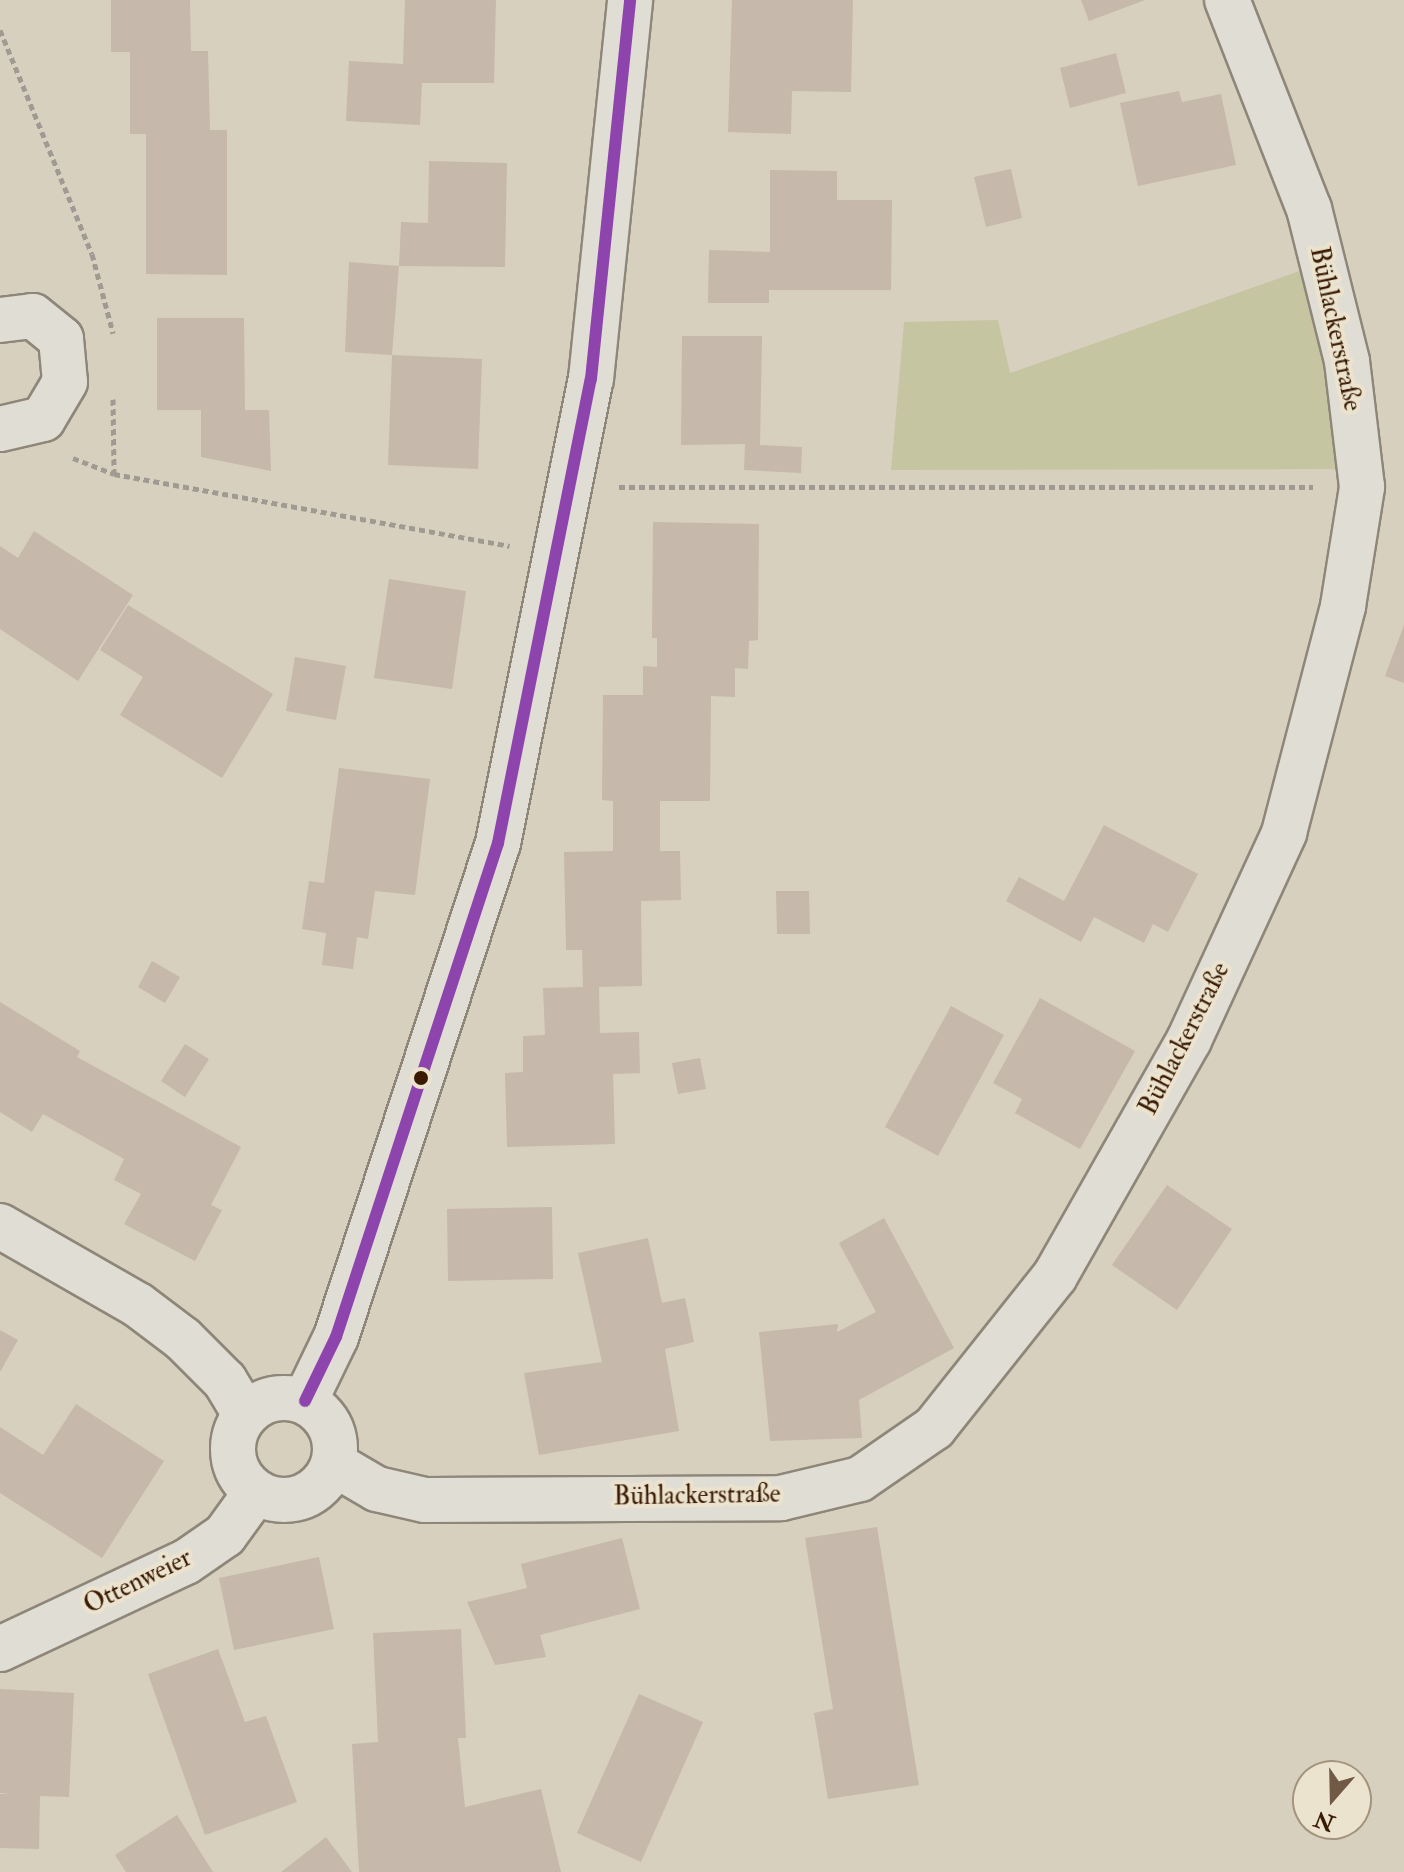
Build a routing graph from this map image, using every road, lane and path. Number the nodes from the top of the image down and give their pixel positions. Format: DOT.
graph roads {
  1 [pos="630,0"];
  2 [pos="1227,0"];
  3 [pos="0,30"];
  4 [pos="0,320"];
  5 [pos="113,348"];
  6 [pos="113,395"];
  7 [pos="3,430"];
  8 [pos="114,474"];
  9 [pos="570,487"];
  10 [pos="1362,487"];
  11 [pos="556,555"];
  12 [pos="0,1226"];
  13 [pos="305,1401"];
  14 [pos="245,1414"];
  15 [pos="334,1464"];
  16 [pos="256,1492"];
  17 [pos="0,1649"];
  1 -- 9 [label="street"];
  2 -- 10 [label="street, Bühlackerstraße"];
  3 -- 5 [label="path"];
  4 -- 7 [label="street"];
  6 -- 8 [label="path"];
  7 -- 8 [label="path"];
  8 -- 11 [label="path"];
  9 -- 10 [label="path"];
  9 -- 11 [label="street"];
  10 -- 15 [label="street, Bühlackerstraße"];
  11 -- 13 [label="street"];
  12 -- 14 [label="street"];
  13 -- 14 [label="street"];
  13 -- 15 [label="street"];
  14 -- 16 [label="street"];
  15 -- 16 [label="street"];
  16 -- 17 [label="street, Ottenweier"];
}
